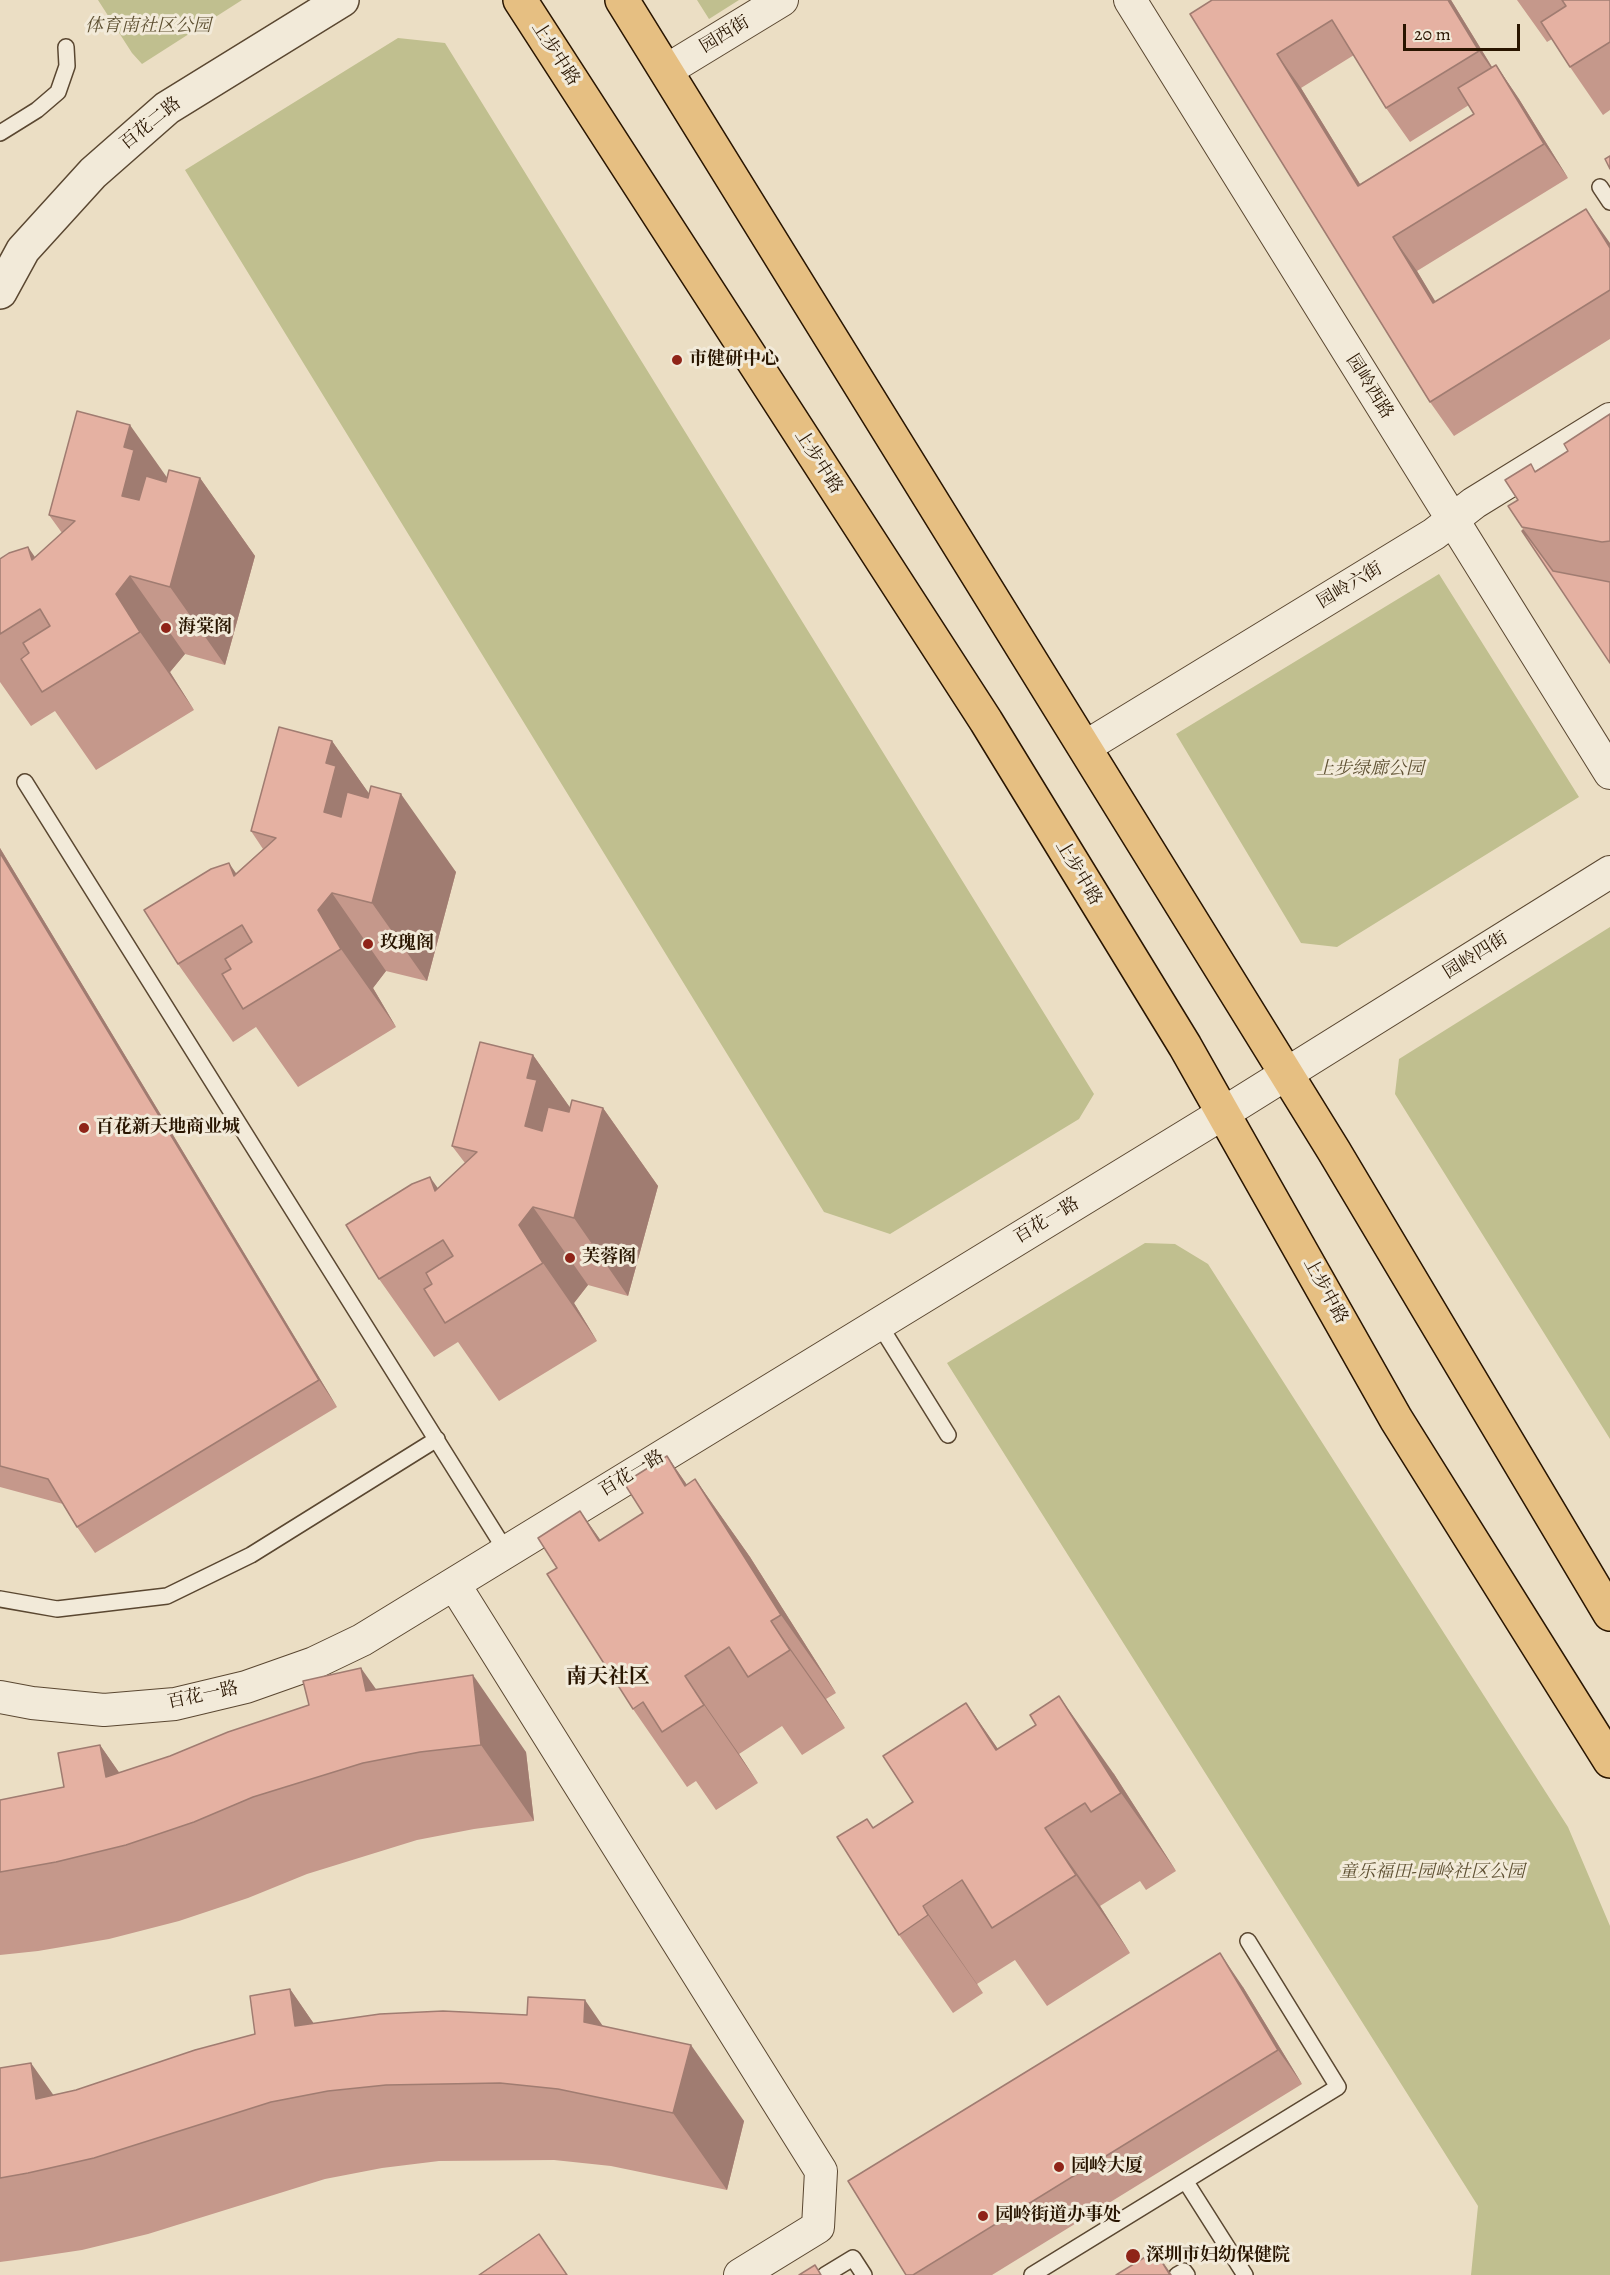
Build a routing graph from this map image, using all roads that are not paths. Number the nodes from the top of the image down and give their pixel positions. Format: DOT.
graph roads {
  1 [pos="342,0"];
  2 [pos="520,0"];
  3 [pos="622,0"];
  4 [pos="782,0"];
  5 [pos="1130,0"];
  6 [pos="66,47"];
  7 [pos="667,70"];
  8 [pos="0,133"];
  9 [pos="1600,187"];
  10 [pos="1610,202"];
  11 [pos="4,277"];
  12 [pos="1610,419"];
  13 [pos="1451,521"];
  14 [pos="1085,747"];
  15 [pos="1610,773"];
  16 [pos="25,782"];
  17 [pos="1610,872"];
  18 [pos="1286,1074"];
  19 [pos="1222,1114"];
  20 [pos="879,1324"];
  21 [pos="948,1435"];
  22 [pos="437,1439"];
  23 [pos="506,1551"];
  24 [pos="454,1584"];
  25 [pos="0,1599"];
  26 [pos="1610,1614"];
  27 [pos="0,1696"];
  28 [pos="1610,1761"];
  29 [pos="1248,1941"];
  30 [pos="1186,2182"];
  31 [pos="740,2275"];
  32 [pos="825,2275"];
  33 [pos="864,2275"];
  34 [pos="1032,2275"];
  35 [pos="1177,2275"];
  36 [pos="1187,2275"];
  37 [pos="1245,2275"];
  1 -- 11 [label="street, 百花二路"];
  2 -- 19 [label="main road, 上步中路"];
  3 -- 7 [label="main road"];
  4 -- 7 [label="street, 园西街"];
  5 -- 13 [label="street, 园岭西路"];
  6 -- 8 [label="lane"];
  7 -- 14 [label="main road"];
  9 -- 10 [label="lane"];
  12 -- 13 [label="street, 园岭六街"];
  13 -- 14 [label="street, 园岭六街"];
  13 -- 15 [label="street, 园岭西路"];
  14 -- 18 [label="main road"];
  16 -- 22 [label="lane"];
  17 -- 18 [label="street, 园岭四街"];
  18 -- 19 [label="street, 百花一路"];
  18 -- 26 [label="main road"];
  19 -- 20 [label="street, 百花一路"];
  19 -- 28 [label="main road, 上步中路"];
  20 -- 21 [label="lane"];
  20 -- 23 [label="street, 百花一路"];
  22 -- 23 [label="lane"];
  22 -- 25 [label="lane"];
  23 -- 24 [label="street, 百花一路"];
  24 -- 27 [label="street, 百花一路"];
  24 -- 31 [label="street"];
  29 -- 30 [label="lane"];
  30 -- 34 [label="lane"];
  30 -- 37 [label="lane"];
  32 -- 33 [label="lane"];
  35 -- 36 [label="lane"];
}
